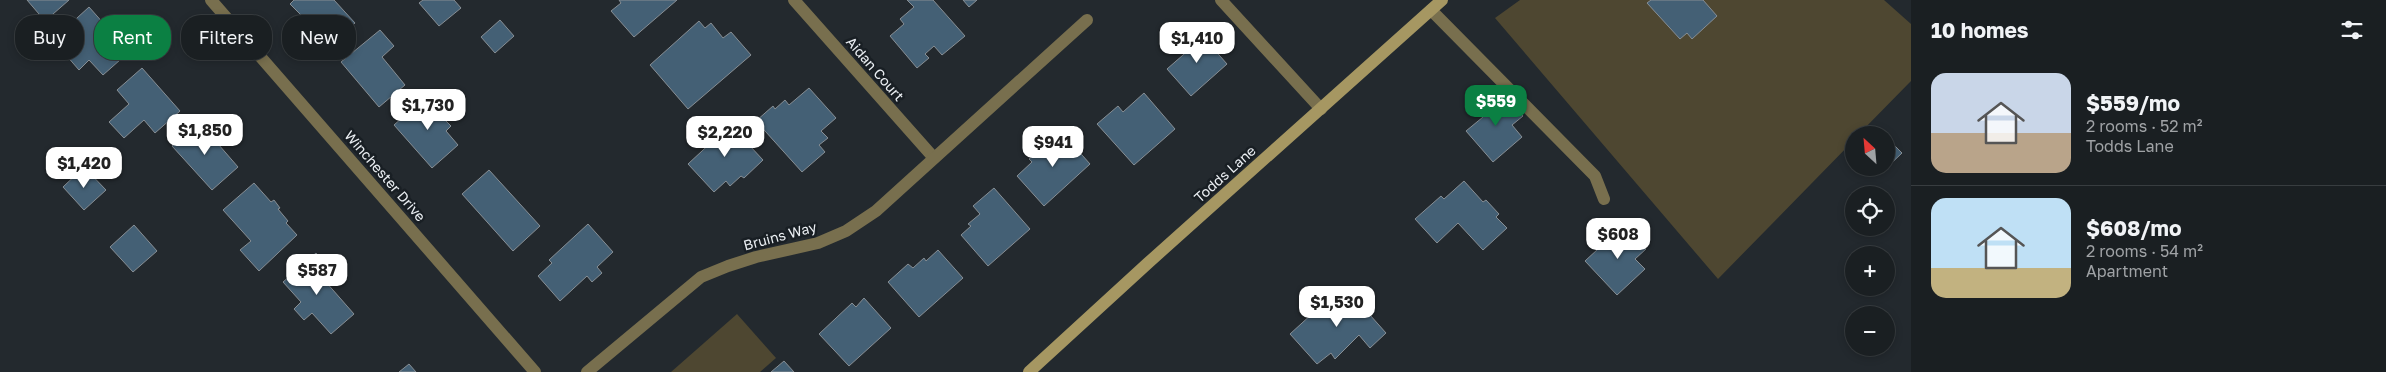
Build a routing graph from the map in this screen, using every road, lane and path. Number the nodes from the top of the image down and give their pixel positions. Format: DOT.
graph roads {
  1 [pos="211,0"];
  2 [pos="794,0"];
  3 [pos="1221,0"];
  4 [pos="1442,0"];
  5 [pos="1431,10"];
  6 [pos="1087,20"];
  7 [pos="1321,109"];
  8 [pos="934,158"];
  9 [pos="1604,199"];
  10 [pos="535,372"];
  11 [pos="587,372"];
  12 [pos="1030,372"];
  1 -- 10 [label="street, Winchester Drive"];
  2 -- 8 [label="street, Aidan Court"];
  3 -- 7 [label="street"];
  4 -- 5 [label="main road, Todds Lane"];
  5 -- 7 [label="main road, Todds Lane"];
  5 -- 9 [label="street"];
  6 -- 8 [label="street, Bruins Way"];
  7 -- 12 [label="main road, Todds Lane"];
  8 -- 11 [label="street, Bruins Way"];
}
